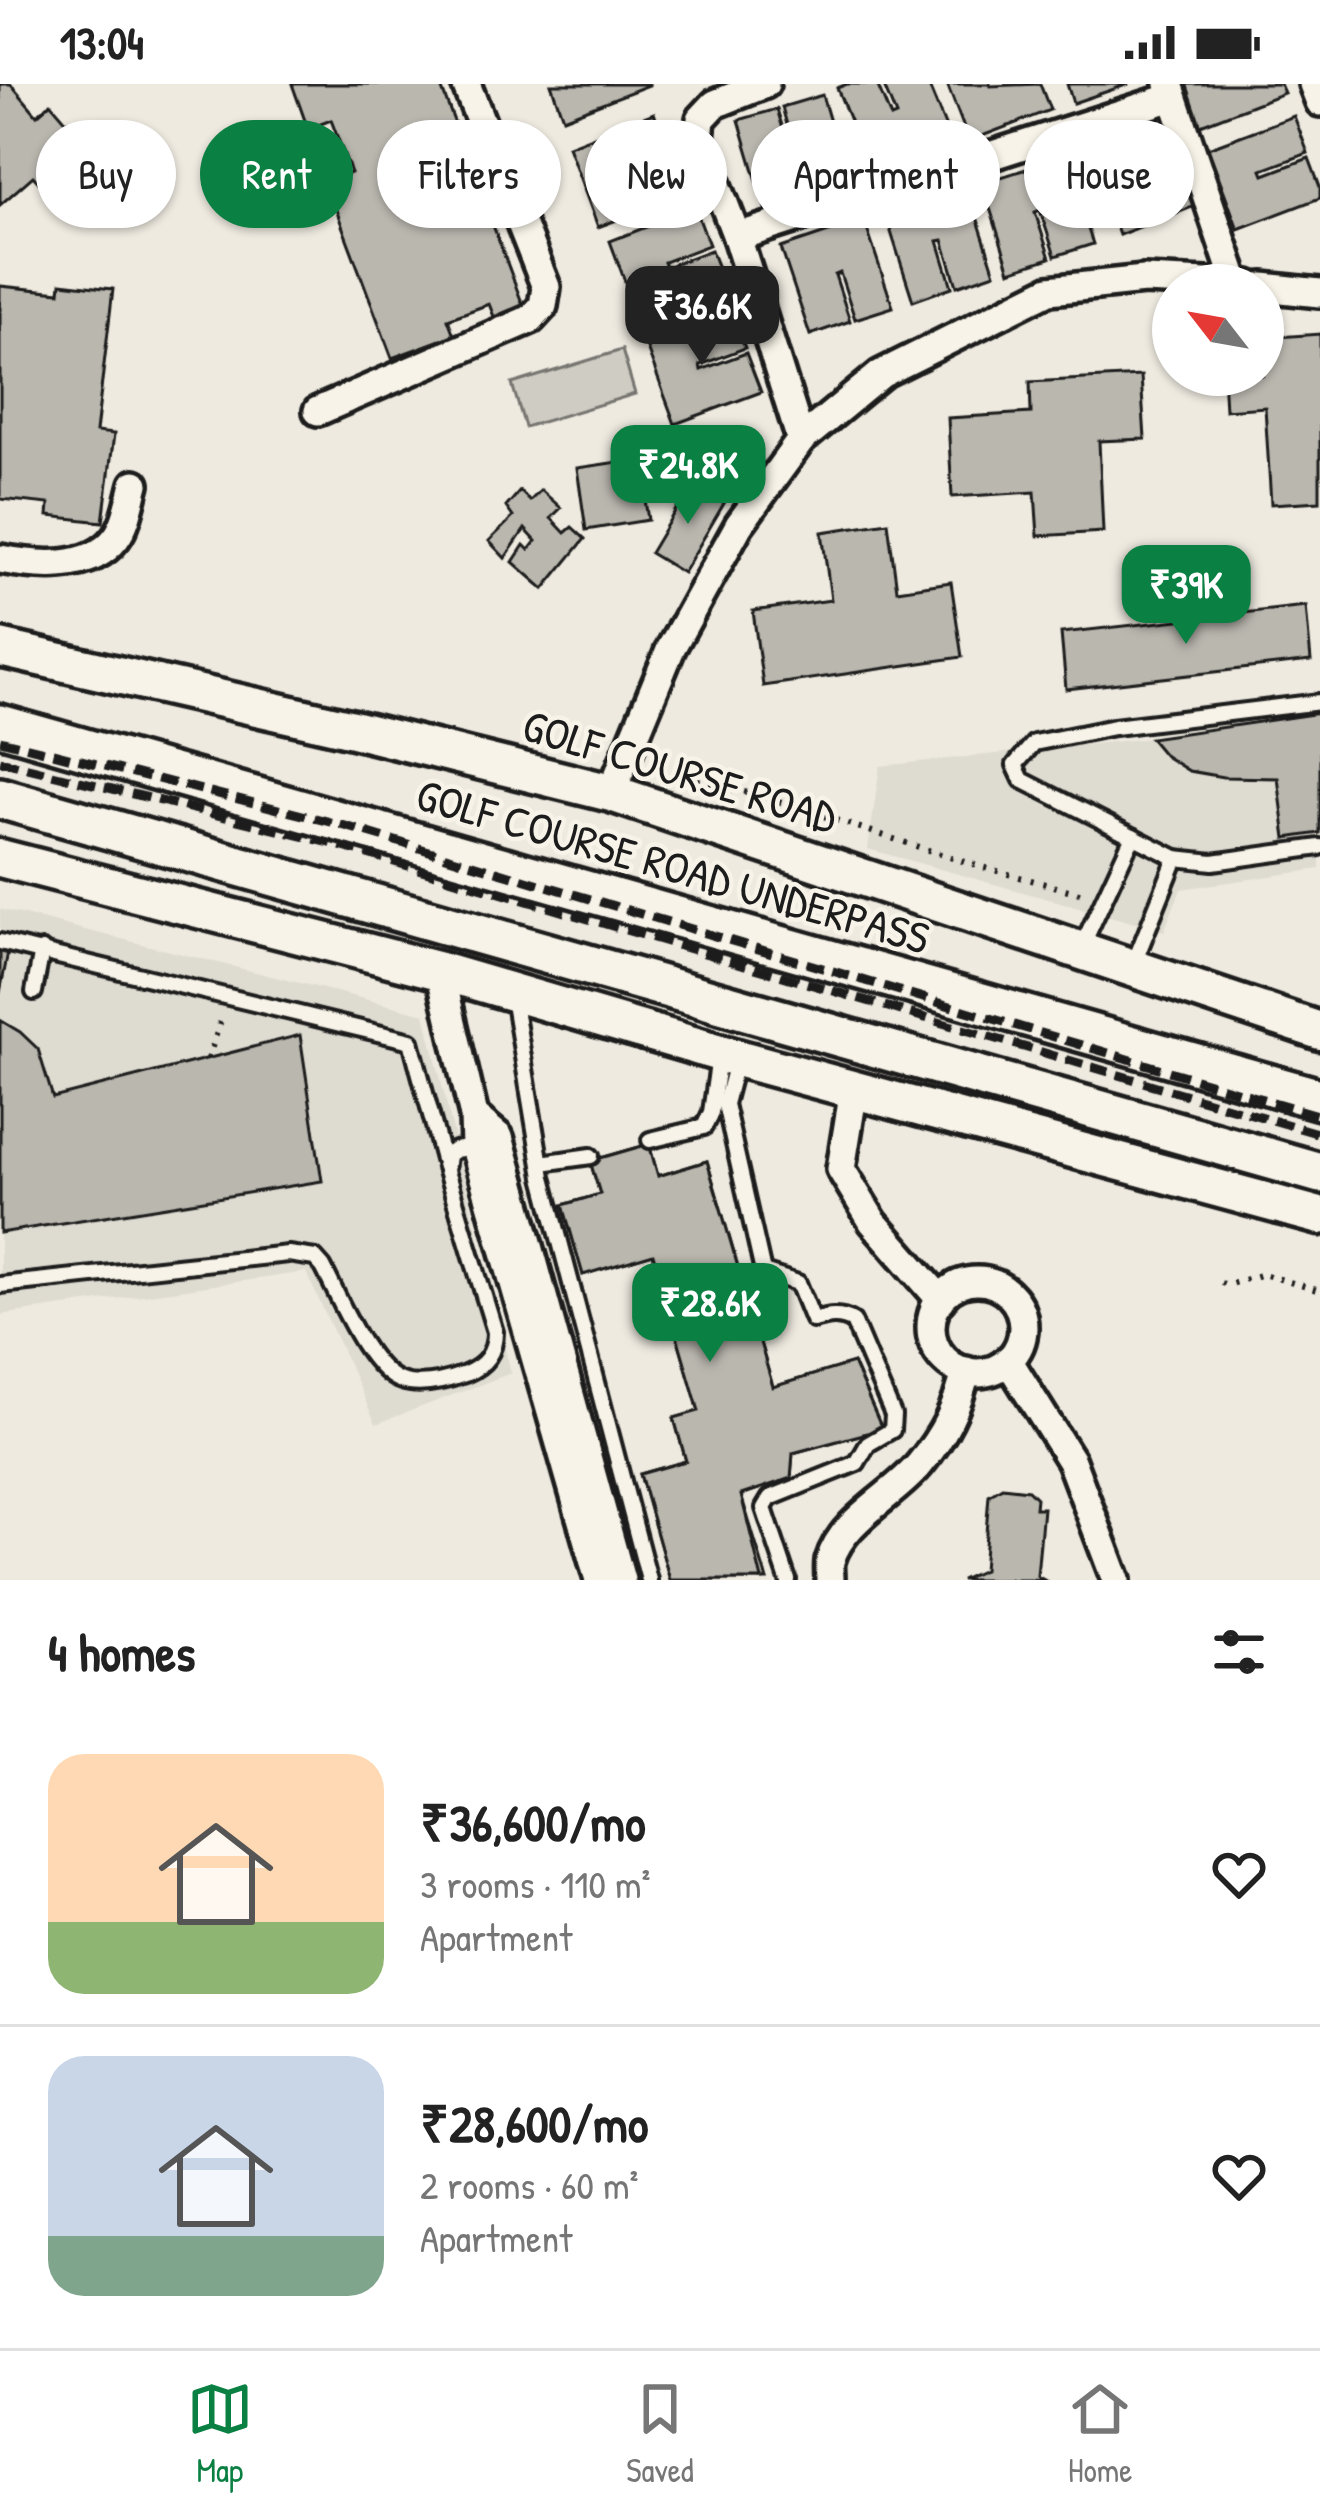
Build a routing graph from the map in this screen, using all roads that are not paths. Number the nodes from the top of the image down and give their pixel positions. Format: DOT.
graph roads {
  1 [pos="466,84"];
  2 [pos="765,84"];
  3 [pos="1313,84"];
  4 [pos="1171,91"];
  5 [pos="1320,102"];
  6 [pos="736,237"];
  7 [pos="1229,264"];
  8 [pos="1152,280"];
  9 [pos="1284,289"];
  10 [pos="1320,293"];
  11 [pos="318,411"];
  12 [pos="801,440"];
  13 [pos="135,484"];
  14 [pos="0,559"];
  15 [pos="0,648"];
  16 [pos="1320,702"];
  17 [pos="0,724"];
  18 [pos="617,777"];
  19 [pos="0,798"];
  20 [pos="1132,836"];
  21 [pos="1320,847"];
  22 [pos="0,858"];
  23 [pos="1176,858"];
  24 [pos="0,941"];
  25 [pos="42,950"];
  26 [pos="1079,950"];
  27 [pos="1132,968"];
  28 [pos="440,971"];
  29 [pos="34,992"];
  30 [pos="513,992"];
  31 [pos="1320,1031"];
  32 [pos="728,1055"];
  33 [pos="854,1089"];
  34 [pos="1320,1100"];
  35 [pos="475,1116"];
  36 [pos="650,1140"];
  37 [pos="475,1147"];
  38 [pos="591,1156"];
  39 [pos="541,1163"];
  40 [pos="446,1171"];
  41 [pos="1320,1173"];
  42 [pos="1320,1216"];
  43 [pos="0,1285"];
  44 [pos="941,1300"];
  45 [pos="1008,1360"];
  46 [pos="966,1372"];
  47 [pos="599,1580"];
  48 [pos="621,1580"];
  49 [pos="650,1580"];
  50 [pos="788,1580"];
  51 [pos="830,1580"];
  52 [pos="1116,1580"];
  1 -- 11 [label="street"];
  2 -- 6 [label="street"];
  3 -- 5 [label="street"];
  4 -- 6 [label="street"];
  4 -- 7 [label="street"];
  6 -- 12 [label="street"];
  8 -- 12 [label="street"];
  9 -- 10 [label="street"];
  12 -- 18 [label="street"];
  13 -- 14 [label="street"];
  15 -- 18 [label="street, GOLF COURSE ROAD"];
  16 -- 20 [label="lane"];
  17 -- 34 [label="main road, GOLF COURSE ROAD UNDERPASS"];
  18 -- 26 [label="street, GOLF COURSE ROAD"];
  19 -- 41 [label="main road"];
  20 -- 23 [label="lane"];
  20 -- 26 [label="lane"];
  21 -- 23 [label="lane"];
  22 -- 28 [label="street"];
  23 -- 27 [label="lane"];
  24 -- 25 [label="lane"];
  25 -- 29 [label="lane"];
  25 -- 40 [label="lane"];
  26 -- 27 [label="street, GOLF COURSE ROAD"];
  27 -- 31 [label="street, GOLF COURSE ROAD"];
  28 -- 30 [label="street"];
  28 -- 35 [label="street"];
  30 -- 32 [label="street"];
  30 -- 39 [label="lane"];
  32 -- 33 [label="street"];
  32 -- 36 [label="lane"];
  32 -- 50 [label="lane"];
  33 -- 42 [label="street"];
  33 -- 44 [label="street"];
  35 -- 37 [label="street"];
  35 -- 48 [label="street"];
  37 -- 40 [label="lane"];
  37 -- 47 [label="street"];
  38 -- 39 [label="lane"];
  39 -- 49 [label="lane"];
  40 -- 43 [label="lane"];
  44 -- 45 [label="street"];
  44 -- 46 [label="street"];
  45 -- 46 [label="street"];
  45 -- 52 [label="street"];
  46 -- 51 [label="street"];
}
